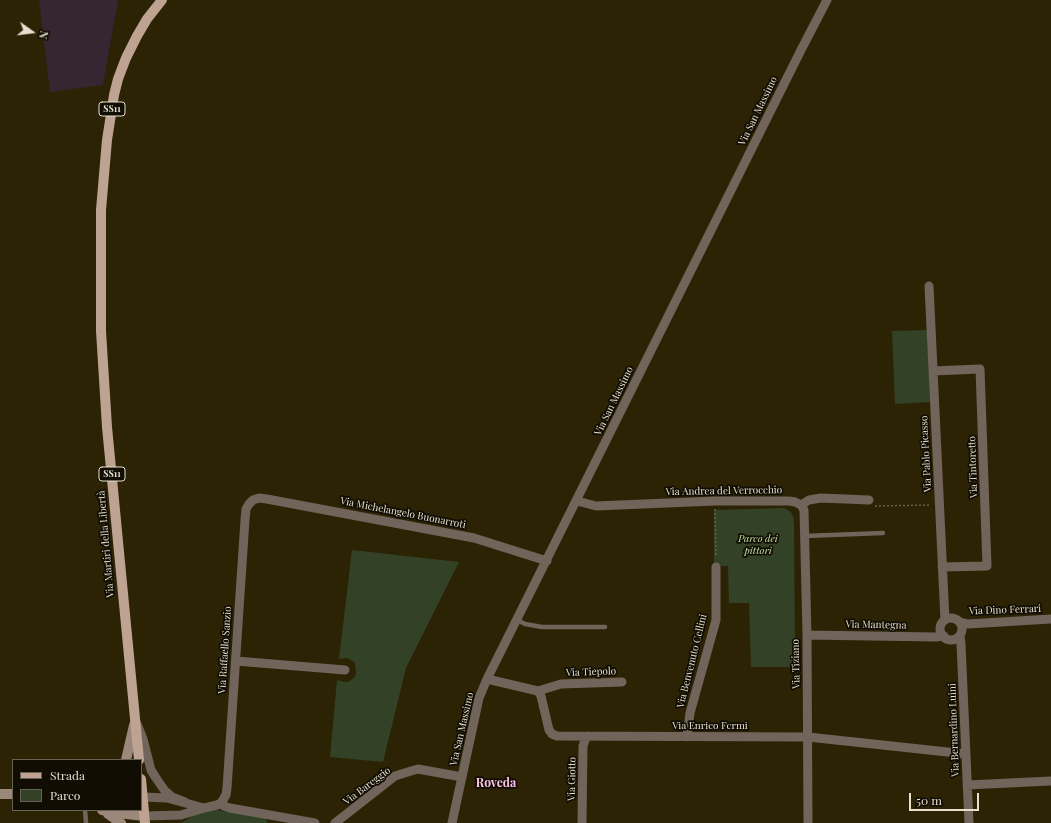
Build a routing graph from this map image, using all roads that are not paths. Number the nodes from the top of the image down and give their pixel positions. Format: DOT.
graph roads {
  1 [pos="162,0"];
  2 [pos="827,0"];
  3 [pos="929,286"];
  4 [pos="933,371"];
  5 [pos="253,500"];
  6 [pos="869,500"];
  7 [pos="577,501"];
  8 [pos="800,505"];
  9 [pos="882,534"];
  10 [pos="805,536"];
  11 [pos="547,561"];
  12 [pos="716,567"];
  13 [pos="942,567"];
  14 [pos="1051,619"];
  15 [pos="517,620"];
  16 [pos="945,620"];
  17 [pos="960,622"];
  18 [pos="605,627"];
  19 [pos="807,634"];
  20 [pos="944,636"];
  21 [pos="960,636"];
  22 [pos="236,661"];
  23 [pos="345,670"];
  24 [pos="487,679"];
  25 [pos="622,682"];
  26 [pos="538,691"];
  27 [pos="135,719"];
  28 [pos="588,736"];
  29 [pos="687,737"];
  30 [pos="808,737"];
  31 [pos="966,754"];
  32 [pos="466,758"];
  33 [pos="126,759"];
  34 [pos="139,759"];
  35 [pos="442,773"];
  36 [pos="462,777"];
  37 [pos="1051,780"];
  38 [pos="967,785"];
  39 [pos="0,794"];
  40 [pos="12,794"];
  41 [pos="142,797"];
  42 [pos="185,802"];
  43 [pos="221,803"];
  44 [pos="204,808"];
  45 [pos="84,811"];
  46 [pos="104,811"];
  47 [pos="106,811"];
  48 [pos="193,812"];
  49 [pos="145,819"];
  50 [pos="86,823"];
  51 [pos="122,823"];
  52 [pos="176,823"];
  53 [pos="315,823"];
  54 [pos="335,823"];
  55 [pos="452,823"];
  56 [pos="582,823"];
  57 [pos="808,823"];
  58 [pos="969,823"];
  1 -- 27 [label="main road, Via Martiri della Libertà / SS11"];
  2 -- 7 [label="street, Via San Massimo"];
  3 -- 4 [label="street, Via Pablo Picasso"];
  4 -- 13 [label="street, Via Pablo Picasso"];
  4 -- 13 [label="street, Via Tintoretto"];
  5 -- 11 [label="street, Via Michelangelo Buonarroti"];
  5 -- 22 [label="street, Via Raffaello Sanzio"];
  6 -- 8 [label="street"];
  7 -- 8 [label="street, Via Andrea del Verrocchio"];
  7 -- 11 [label="street, Via San Massimo"];
  8 -- 10 [label="street, Via Tiziano"];
  9 -- 10 [label="lane"];
  10 -- 19 [label="street, Via Tiziano"];
  11 -- 15 [label="street, Via San Massimo"];
  12 -- 29 [label="street, Via Benvenuto Cellini"];
  13 -- 16 [label="street, Via Pablo Picasso"];
  14 -- 17 [label="street, Via Dino Ferrari"];
  15 -- 18 [label="lane"];
  15 -- 24 [label="street, Via San Massimo"];
  16 -- 17 [label="street"];
  16 -- 20 [label="street"];
  17 -- 21 [label="street"];
  19 -- 20 [label="street, Via Mantegna"];
  19 -- 30 [label="street, Via Tiziano"];
  20 -- 21 [label="street"];
  21 -- 31 [label="street, Via Bernardino Luini"];
  22 -- 23 [label="street"];
  22 -- 43 [label="street, Via Raffaello Sanzio"];
  24 -- 26 [label="street"];
  24 -- 32 [label="street, Via San Massimo"];
  25 -- 26 [label="street, Via Tiepolo"];
  26 -- 28 [label="street, Via Enrico Fermi"];
  27 -- 33 [label="street"];
  27 -- 34 [label="main road, Via Martiri della Libertà / SS11"];
  27 -- 42 [label="street"];
  28 -- 29 [label="street, Via Enrico Fermi"];
  28 -- 56 [label="street, Via Giotto"];
  29 -- 30 [label="street, Via Enrico Fermi"];
  30 -- 31 [label="street, Via Enrico Fermi"];
  30 -- 57 [label="street, Via Tiziano"];
  31 -- 38 [label="street, Via Bernardino Luini"];
  32 -- 35 [label="street"];
  32 -- 36 [label="street, Via San Massimo"];
  35 -- 36 [label="street, Via Bareggio"];
  35 -- 54 [label="street, Via Bareggio"];
  36 -- 55 [label="street, Via San Massimo"];
  37 -- 38 [label="street"];
  38 -- 58 [label="street, Via Bernardino Luini"];
  39 -- 40 [label="street"];
  41 -- 42 [label="street"];
  41 -- 49 [label="main road"];
  42 -- 44 [label="street"];
  43 -- 44 [label="street"];
  43 -- 53 [label="street"];
  44 -- 48 [label="street"];
  45 -- 50 [label="lane"];
  46 -- 51 [label="street"];
  47 -- 49 [label="street"];
  48 -- 49 [label="street"];
  48 -- 52 [label="street"];
}
